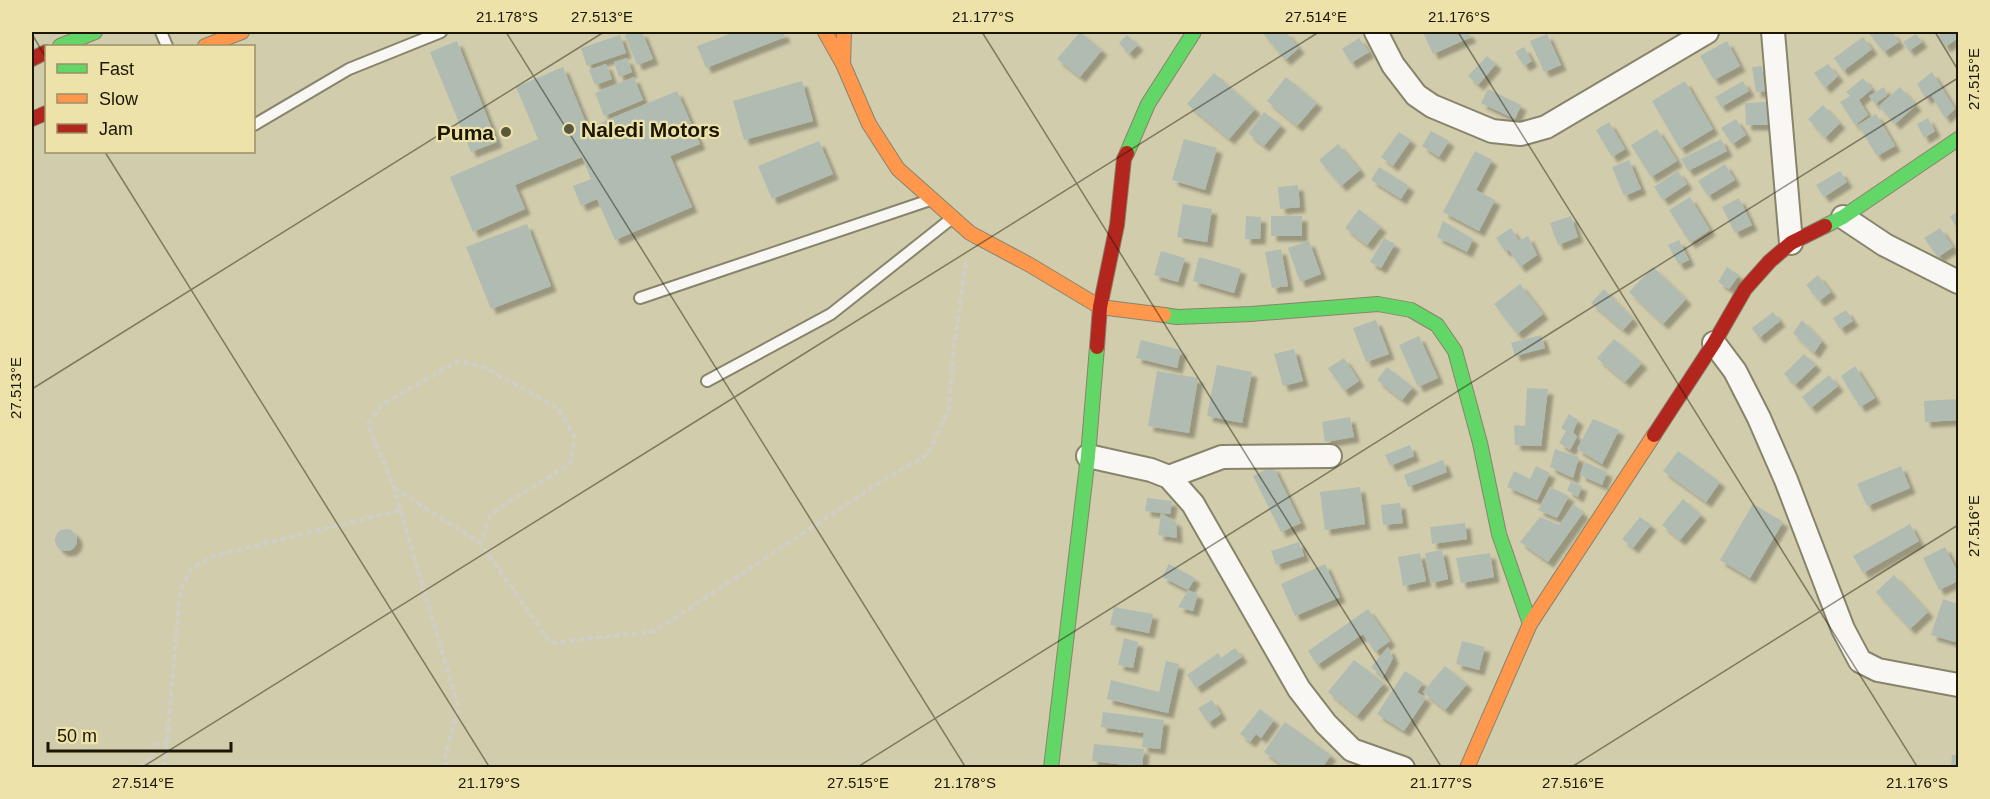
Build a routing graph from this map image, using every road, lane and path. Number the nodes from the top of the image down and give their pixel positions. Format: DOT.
graph roads {
  1 [pos="94,32"];
  2 [pos="242,32"];
  3 [pos="441,32"];
  4 [pos="825,32"];
  5 [pos="844,32"];
  6 [pos="1194,32"];
  7 [pos="1376,32"];
  8 [pos="1707,32"];
  9 [pos="1773,32"];
  10 [pos="62,45"];
  11 [pos="208,45"];
  12 [pos="843,64"];
  13 [pos="255,124"];
  14 [pos="1959,139"];
  15 [pos="932,200"];
  16 [pos="1843,217"];
  17 [pos="952,218"];
  18 [pos="970,232"];
  19 [pos="1791,243"];
  20 [pos="1959,282"];
  21 [pos="640,298"];
  22 [pos="1100,308"];
  23 [pos="1714,343"];
  24 [pos="707,381"];
  25 [pos="1088,456"];
  26 [pos="1330,456"];
  27 [pos="1169,477"];
  28 [pos="394,488"];
  29 [pos="401,510"];
  30 [pos="480,543"];
  31 [pos="1530,624"];
  32 [pos="1959,685"];
  33 [pos="167,742"];
  34 [pos="140,768"];
  35 [pos="163,768"];
  36 [pos="447,768"];
  37 [pos="1051,768"];
  38 [pos="1403,768"];
  39 [pos="1467,768"];
  1 -- 10 [label="main road"];
  2 -- 11 [label="main road"];
  3 -- 13 [label="lane"];
  4 -- 12 [label="main road"];
  5 -- 12 [label="main road"];
  6 -- 22 [label="main road"];
  7 -- 8 [label="street"];
  9 -- 19 [label="street"];
  12 -- 15 [label="main road"];
  14 -- 16 [label="main road"];
  15 -- 17 [label="main road"];
  15 -- 21 [label="lane"];
  16 -- 19 [label="main road"];
  16 -- 20 [label="street"];
  17 -- 18 [label="main road"];
  17 -- 24 [label="lane"];
  18 -- 22 [label="main road"];
  18 -- 30 [label="path"];
  19 -- 23 [label="main road"];
  22 -- 25 [label="main road"];
  22 -- 31 [label="main road"];
  23 -- 31 [label="main road"];
  23 -- 32 [label="street"];
  25 -- 27 [label="street"];
  25 -- 37 [label="main road"];
  26 -- 27 [label="street"];
  27 -- 38 [label="street"];
  28 -- 29 [label="path"];
  28 -- 30 [label="path"];
  28 -- 30 [label="path"];
  29 -- 33 [label="path"];
  29 -- 36 [label="path"];
  31 -- 39 [label="main road"];
  33 -- 34 [label="path"];
  33 -- 35 [label="path"];
}
